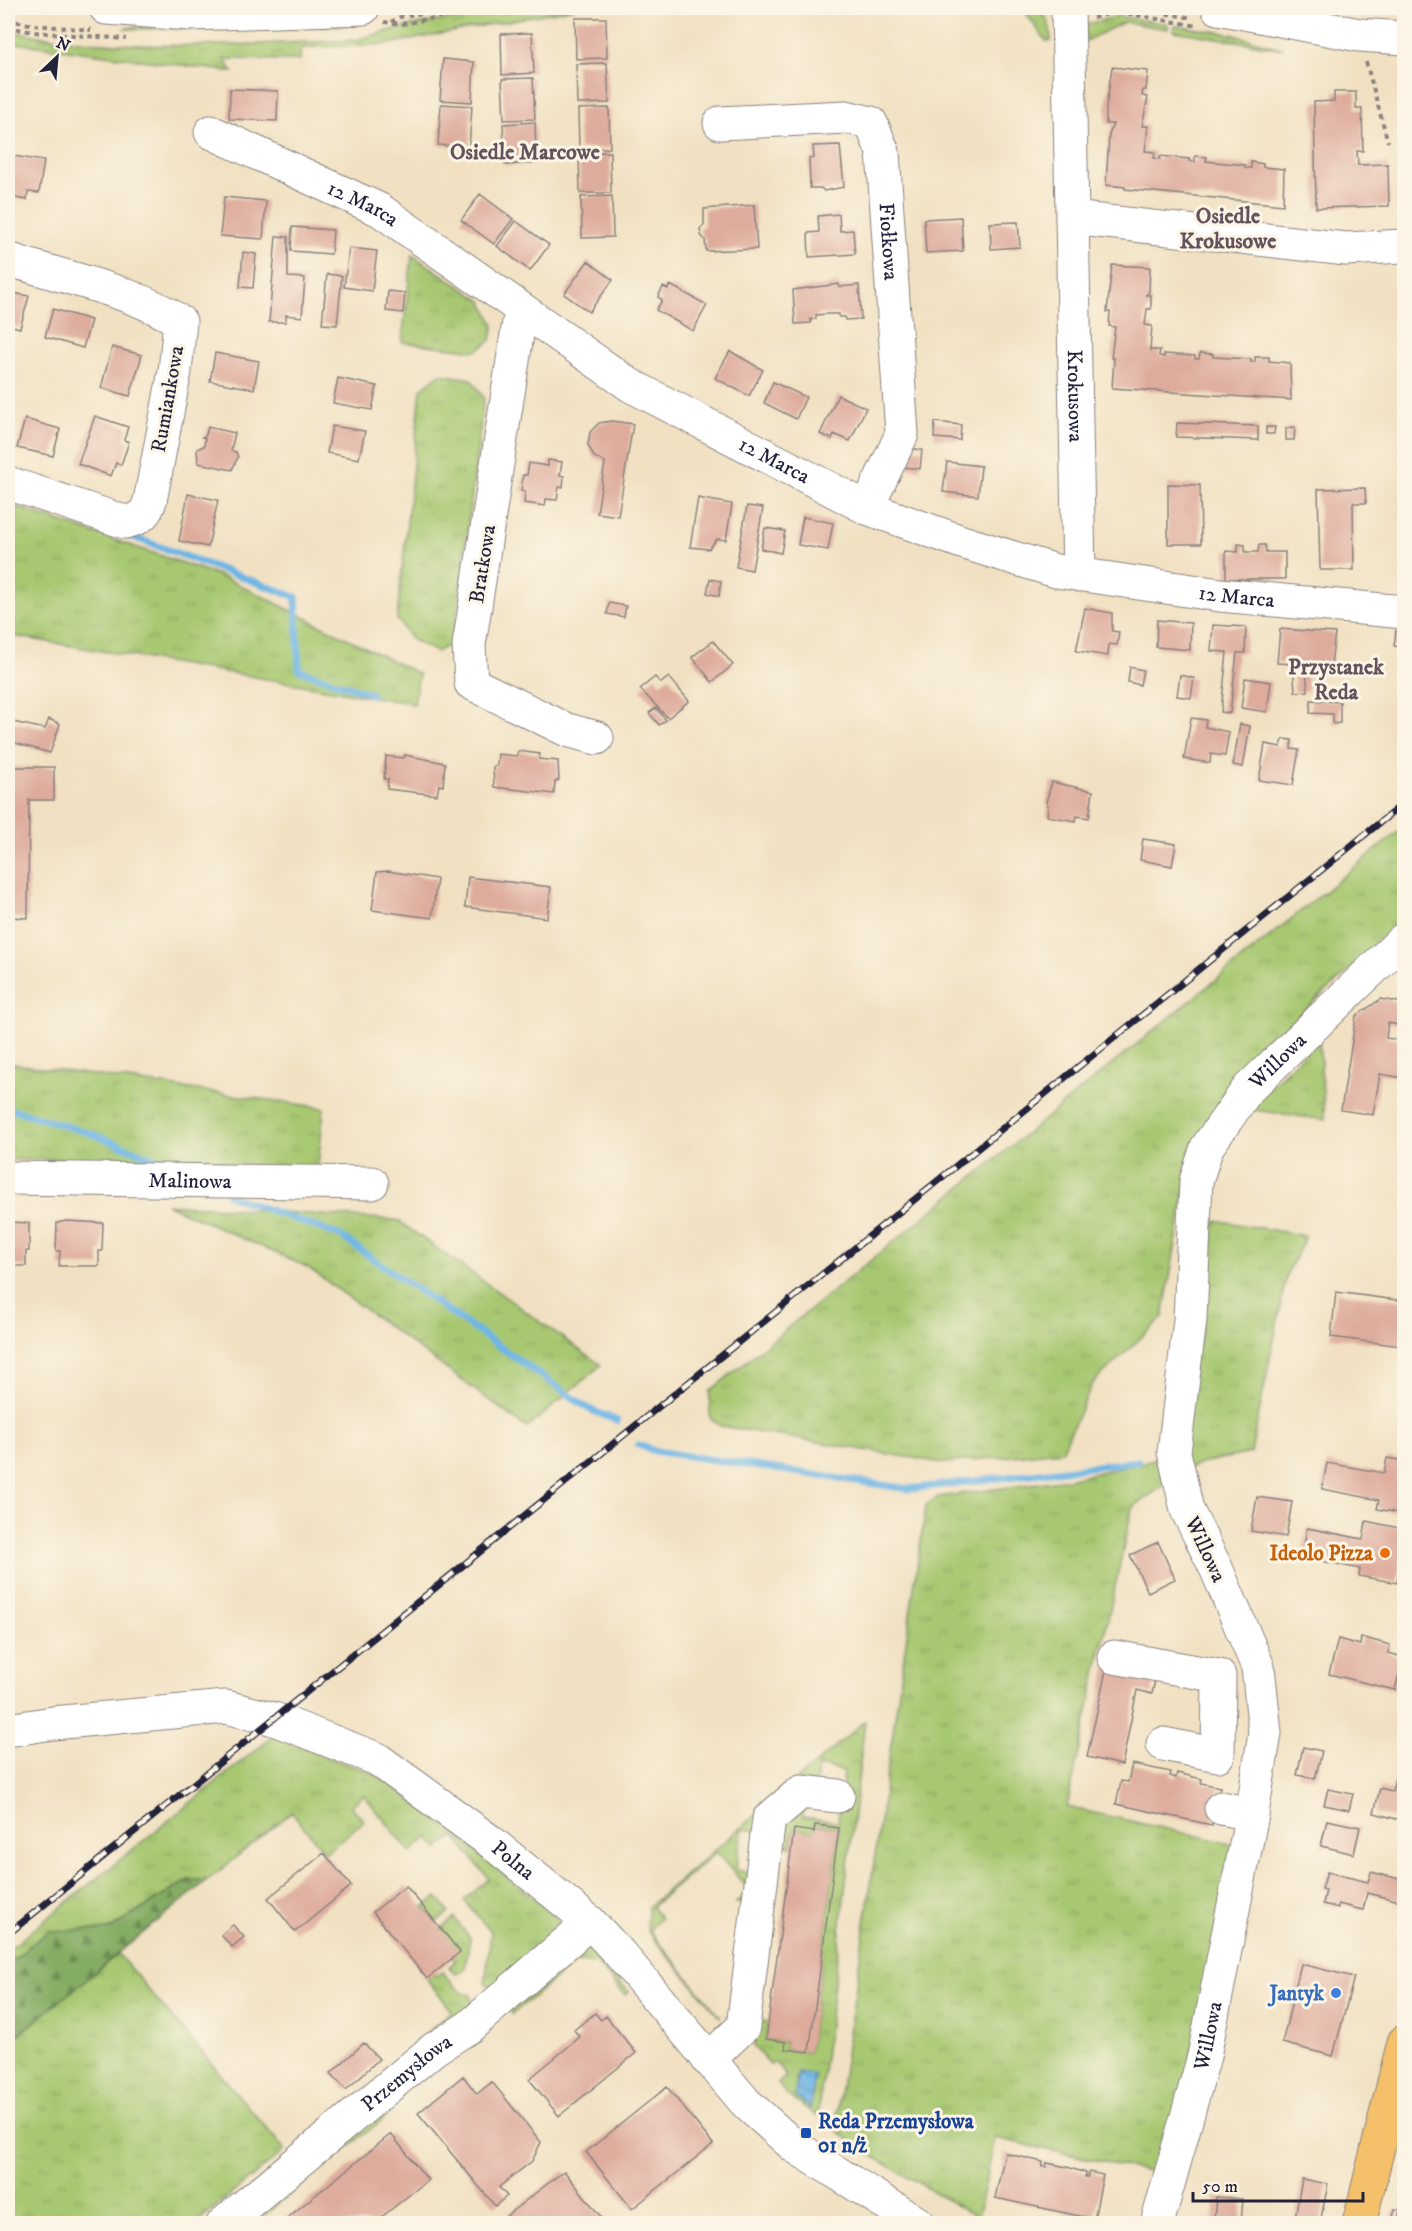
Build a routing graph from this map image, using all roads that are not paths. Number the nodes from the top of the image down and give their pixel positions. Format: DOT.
graph roads {
  1 [pos="106,8"];
  2 [pos="363,8"];
  3 [pos="1068,8"];
  4 [pos="1218,8"];
  5 [pos="1404,38"];
  6 [pos="720,123"];
  7 [pos="211,132"];
  8 [pos="1072,218"];
  9 [pos="1404,246"];
  10 [pos="8,259"];
  11 [pos="521,309"];
  12 [pos="8,483"];
  13 [pos="867,508"];
  14 [pos="1079,575"];
  15 [pos="1404,612"];
  16 [pos="597,738"];
  17 [pos="1404,939"];
  18 [pos="8,1178"];
  19 [pos="372,1183"];
  20 [pos="1114,1657"];
  21 [pos="8,1730"];
  22 [pos="1163,1744"];
  23 [pos="1218,1755"];
  24 [pos="1262,1763"];
  25 [pos="838,1796"];
  26 [pos="1221,1808"];
  27 [pos="1252,1814"];
  28 [pos="590,1922"];
  29 [pos="1404,2042"];
  30 [pos="708,2060"];
  31 [pos="223,2223"];
  32 [pos="919,2223"];
  33 [pos="1157,2223"];
  34 [pos="1359,2223"];
  1 -- 2 [label="street"];
  3 -- 8 [label="street, Krokusowa"];
  4 -- 5 [label="street"];
  6 -- 13 [label="street, Fiołkowa"];
  7 -- 11 [label="street, 12 Marca"];
  8 -- 9 [label="street"];
  8 -- 14 [label="street, Krokusowa"];
  10 -- 12 [label="street, Rumiankowa"];
  11 -- 13 [label="street, 12 Marca"];
  11 -- 16 [label="street, Bratkowa"];
  13 -- 14 [label="street, 12 Marca"];
  14 -- 15 [label="street, 12 Marca"];
  17 -- 24 [label="street, Willowa"];
  18 -- 19 [label="street, Malinowa"];
  20 -- 23 [label="street"];
  21 -- 28 [label="street, Polna"];
  22 -- 23 [label="street"];
  23 -- 24 [label="street"];
  24 -- 27 [label="street, Willowa"];
  25 -- 30 [label="street"];
  26 -- 27 [label="street"];
  27 -- 33 [label="street, Willowa"];
  28 -- 30 [label="street, Polna"];
  28 -- 31 [label="street, Przemysłowa"];
  29 -- 34 [label="main road"];
  30 -- 32 [label="street, Polna"];
}
